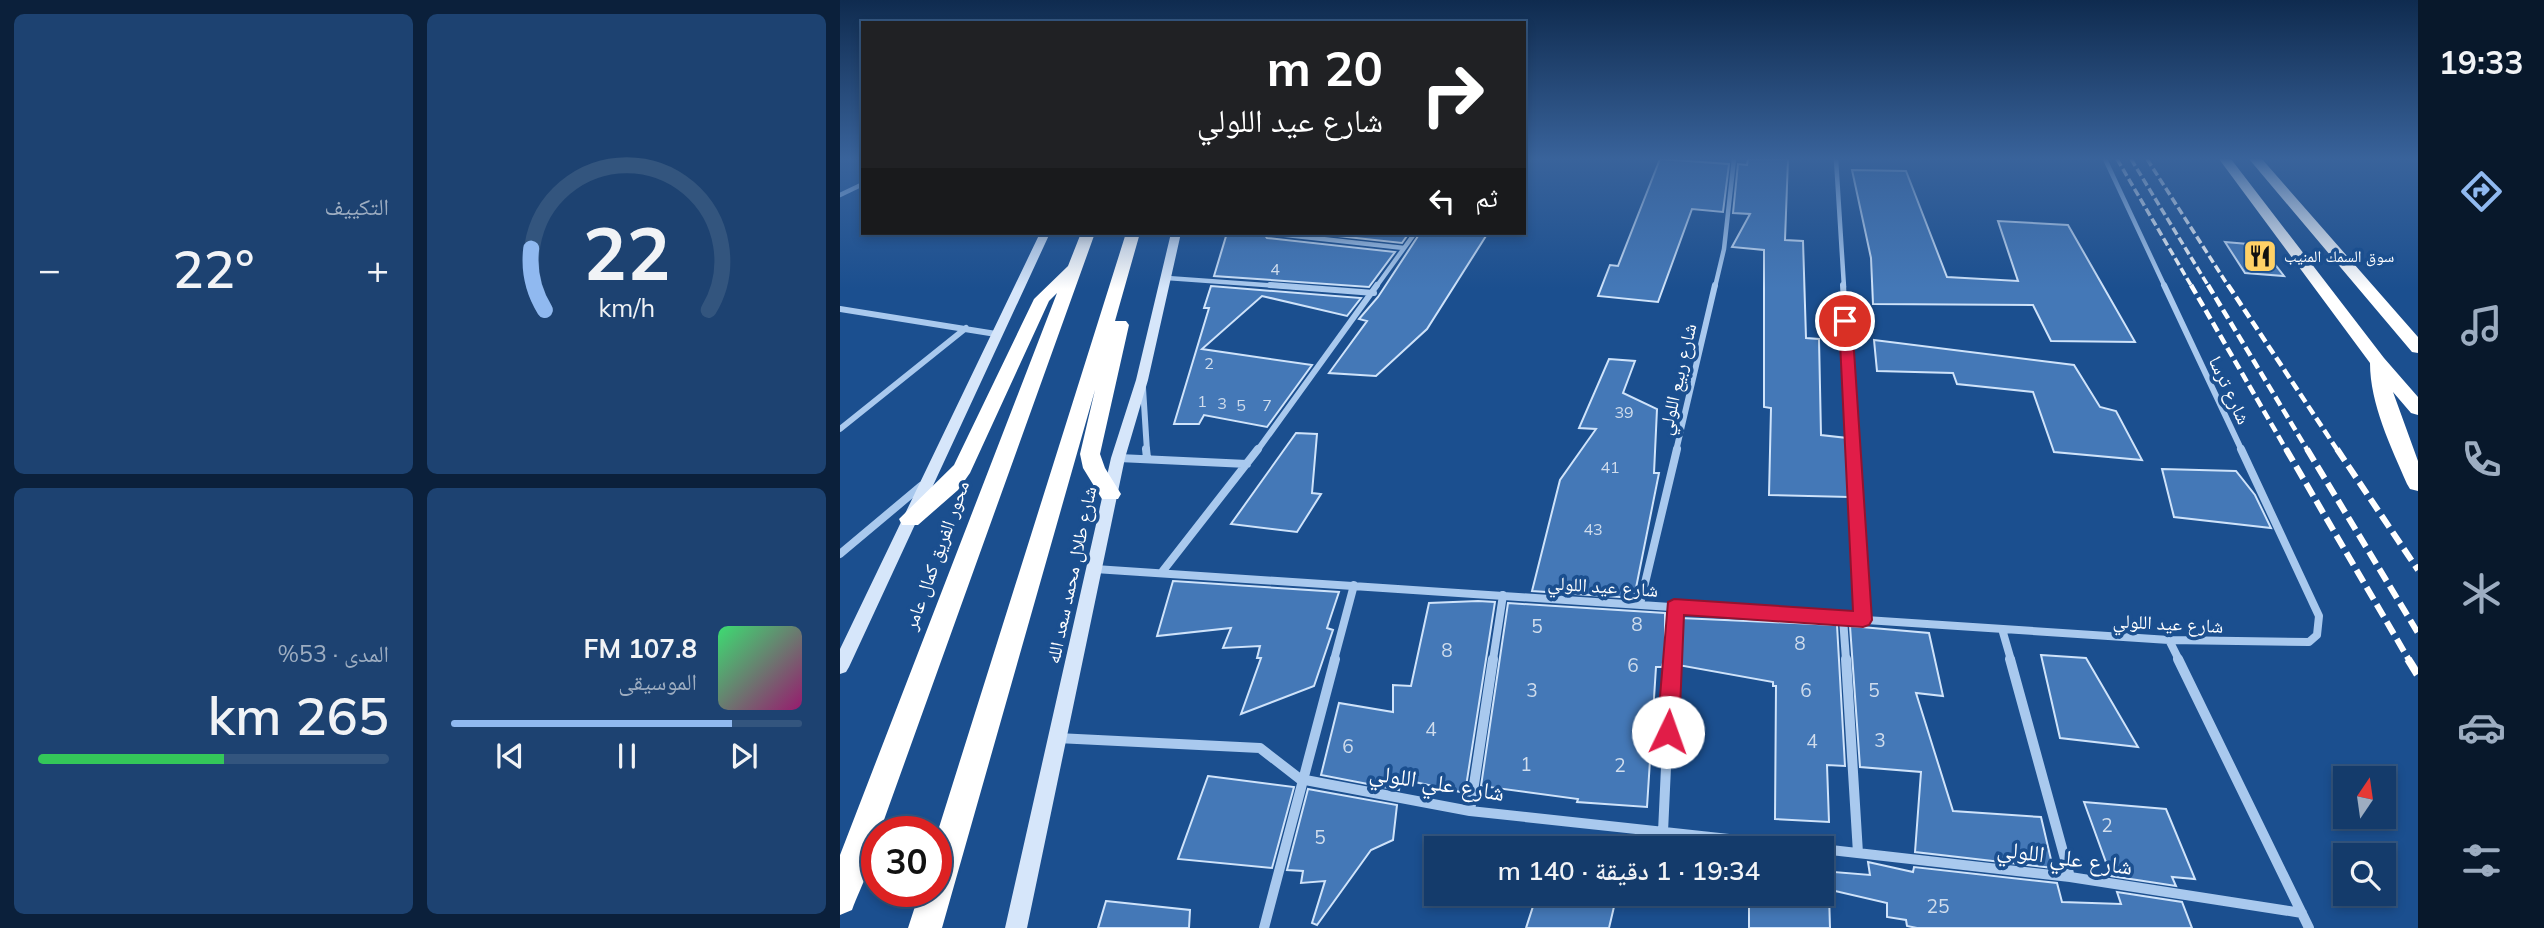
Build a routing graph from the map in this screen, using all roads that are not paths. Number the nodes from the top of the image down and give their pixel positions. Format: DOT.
graph roads {
  1 [pos="1729,202"];
  2 [pos="1839,202"];
  3 [pos="2125,202"];
  4 [pos="2258,202"];
  5 [pos="2292,202"];
  6 [pos="1044,235"];
  7 [pos="1087,235"];
  8 [pos="1132,235"];
  9 [pos="1176,235"];
  10 [pos="1286,235"];
  11 [pos="1414,235"];
  12 [pos="1404,248"];
  13 [pos="1124,266"];
  14 [pos="1075,267"];
  15 [pos="1167,278"];
  16 [pos="1374,293"];
  17 [pos="840,309"];
  18 [pos="966,328"];
  19 [pos="996,334"];
  20 [pos="2418,348"];
  21 [pos="2378,362"];
  22 [pos="1142,380"];
  23 [pos="2418,409"];
  24 [pos="840,429"];
  25 [pos="1118,458"];
  26 [pos="1147,458"];
  27 [pos="1247,464"];
  28 [pos="930,479"];
  29 [pos="2418,484"];
  30 [pos="1110,494"];
  31 [pos="910,519"];
  32 [pos="840,554"];
  33 [pos="1094,569"];
  34 [pos="1162,572"];
  35 [pos="1354,585"];
  36 [pos="1503,595"];
  37 [pos="1640,604"];
  38 [pos="1674,607"];
  39 [pos="1843,618"];
  40 [pos="1863,620"];
  41 [pos="2002,629"];
  42 [pos="2317,635"];
  43 [pos="2169,640"];
  44 [pos="840,667"];
  45 [pos="1057,738"];
  46 [pos="1303,780"];
  47 [pos="1471,811"];
  48 [pos="1663,832"];
  49 [pos="1700,836"];
  50 [pos="952,837"];
  51 [pos="1834,850"];
  52 [pos="1858,853"];
  53 [pos="2070,877"];
  54 [pos="840,898"];
  55 [pos="931,907"];
  56 [pos="2302,913"];
  57 [pos="925,928"];
  58 [pos="1016,928"];
  59 [pos="1264,928"];
  60 [pos="2309,928"];
  1 -- 37 [label="street, شارع ربيع اللولي"];
  2 -- 40 [label="street"];
  3 -- 42 [label="street, شارع ترسا"];
  4 -- 21 [label="highway"];
  5 -- 20 [label="highway"];
  6 -- 19 [label="main road"];
  7 -- 14 [label="highway, محور الفريق كمال عامر"];
  8 -- 13 [label="highway"];
  9 -- 15 [label="main road, شارع طلال محمد سعد الله"];
  10 -- 12 [label="street"];
  11 -- 12 [label="street"];
  12 -- 16 [label="street"];
  13 -- 30 [label="highway"];
  13 -- 50 [label="highway"];
  14 -- 31 [label="highway"];
  14 -- 54 [label="highway, محور الفريق كمال عامر"];
  15 -- 16 [label="street"];
  15 -- 22 [label="main road, شارع طلال محمد سعد الله"];
  16 -- 27 [label="street"];
  17 -- 18 [label="street"];
  18 -- 19 [label="street"];
  18 -- 24 [label="street"];
  19 -- 28 [label="main road"];
  21 -- 23 [label="highway"];
  21 -- 29 [label="highway"];
  22 -- 25 [label="main road, شارع طلال محمد سعد الله"];
  22 -- 26 [label="street"];
  25 -- 26 [label="street"];
  25 -- 30 [label="main road, شارع طلال محمد سعد الله"];
  26 -- 27 [label="street"];
  27 -- 34 [label="street"];
  28 -- 31 [label="main road"];
  28 -- 32 [label="street"];
  30 -- 33 [label="main road, شارع طلال محمد سعد الله"];
  31 -- 44 [label="main road"];
  33 -- 34 [label="street, شارع عيد اللولي"];
  33 -- 45 [label="main road, شارع طلال محمد سعد الله"];
  34 -- 35 [label="street, شارع عيد اللولي"];
  35 -- 36 [label="street, شارع عيد اللولي"];
  35 -- 46 [label="street"];
  36 -- 37 [label="street, شارع عيد اللولي"];
  36 -- 47 [label="street"];
  37 -- 38 [label="street, شارع عيد اللولي"];
  38 -- 39 [label="street, شارع عيد اللولي"];
  38 -- 48 [label="street"];
  39 -- 40 [label="street, شارع عيد اللولي"];
  39 -- 52 [label="street"];
  40 -- 41 [label="street, شارع عيد اللولي"];
  41 -- 43 [label="street, شارع عيد اللولي"];
  41 -- 53 [label="street"];
  42 -- 43 [label="street, شارع عيد اللولي"];
  43 -- 56 [label="street"];
  45 -- 46 [label="street, شارع علي اللولي"];
  45 -- 58 [label="main road, شارع طلال محمد سعد الله"];
  46 -- 47 [label="street, شارع علي اللولي"];
  46 -- 59 [label="street"];
  47 -- 48 [label="street, شارع علي اللولي"];
  48 -- 49 [label="street, شارع علي اللولي"];
  51 -- 52 [label="street, شارع علي اللولي"];
  52 -- 53 [label="street, شارع علي اللولي"];
  53 -- 56 [label="street, شارع علي اللولي"];
  55 -- 57 [label="highway"];
  56 -- 60 [label="street"];
}
